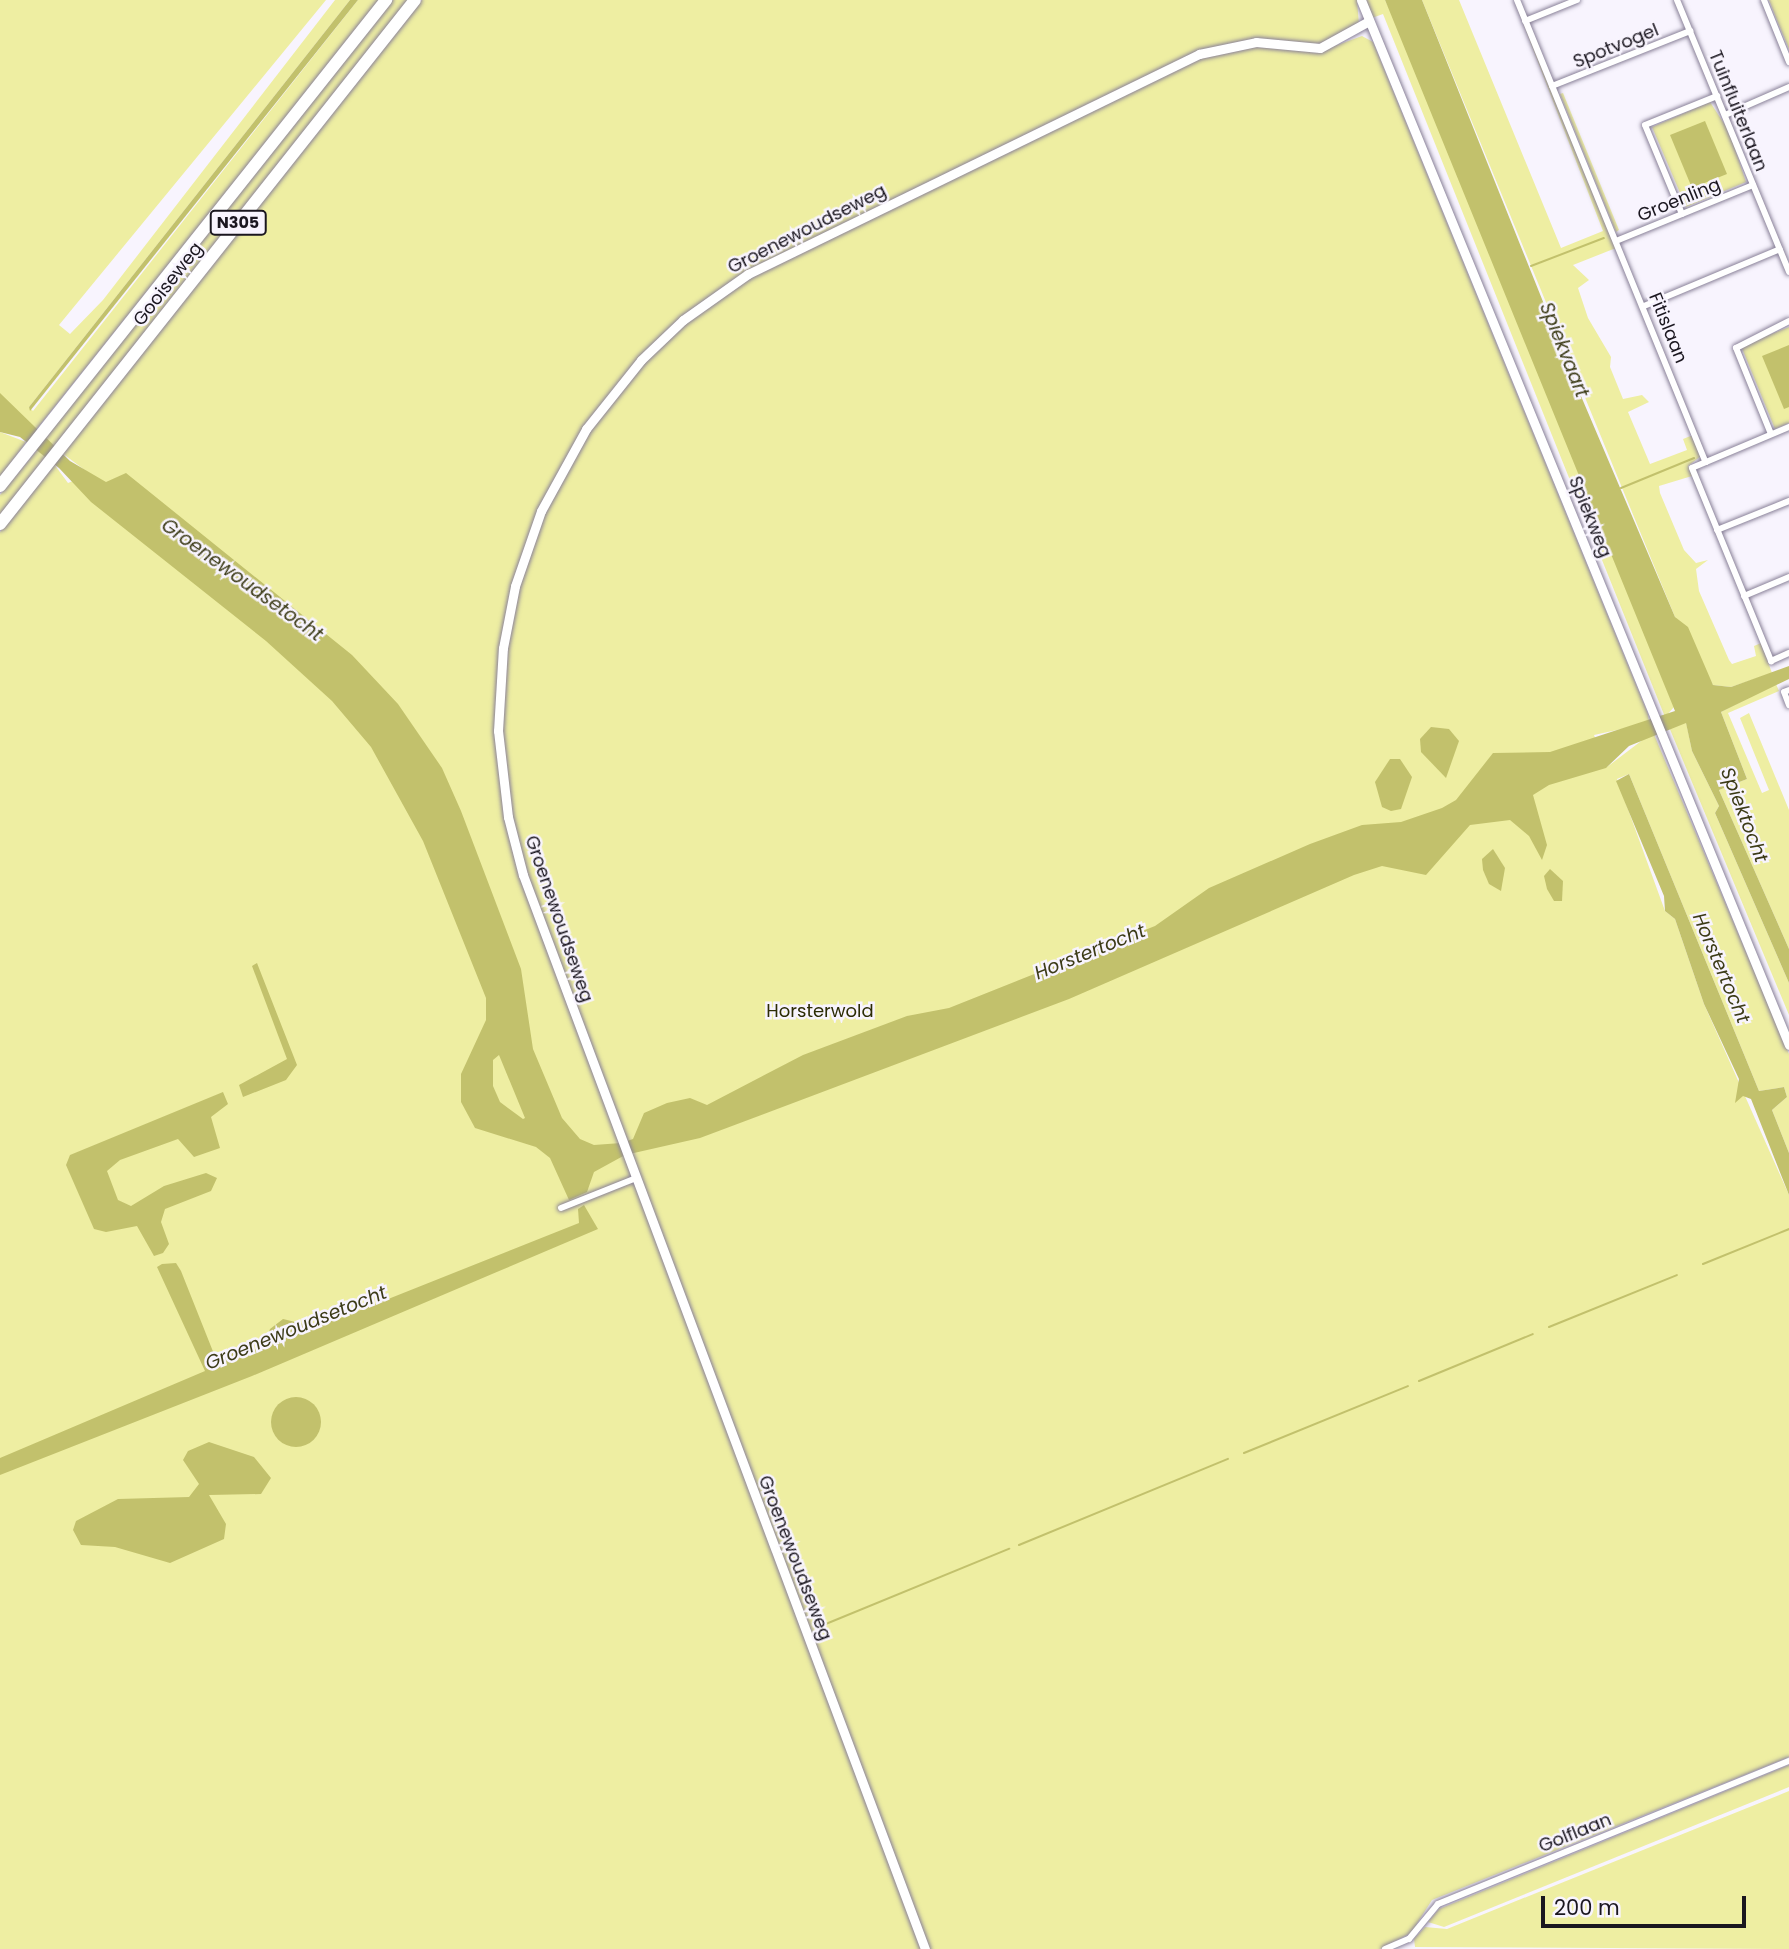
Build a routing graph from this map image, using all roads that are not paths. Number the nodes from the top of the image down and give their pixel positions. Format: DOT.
graph roads {
  1 [pos="386,0"];
  2 [pos="415,0"];
  3 [pos="1361,0"];
  4 [pos="1517,0"];
  5 [pos="1577,0"];
  6 [pos="1677,0"];
  7 [pos="1763,0"];
  8 [pos="1369,21"];
  9 [pos="1525,21"];
  10 [pos="1690,31"];
  11 [pos="1374,33"];
  12 [pos="1351,35"];
  13 [pos="1789,62"];
  14 [pos="1552,86"];
  15 [pos="1789,87"];
  16 [pos="1717,96"];
  17 [pos="1725,115"];
  18 [pos="1753,185"];
  19 [pos="1682,214"];
  20 [pos="1616,241"];
  21 [pos="1780,249"];
  22 [pos="1789,272"];
  23 [pos="1644,306"];
  24 [pos="1789,321"];
  25 [pos="1789,427"];
  26 [pos="1771,434"];
  27 [pos="1706,462"];
  28 [pos="0,486"];
  29 [pos="1789,501"];
  30 [pos="0,524"];
  31 [pos="1717,530"];
  32 [pos="1789,578"];
  33 [pos="1744,596"];
  34 [pos="1789,653"];
  35 [pos="1786,691"];
  36 [pos="1789,705"];
  37 [pos="1789,1045"];
  38 [pos="636,1178"];
  39 [pos="561,1208"];
  40 [pos="1789,1761"];
  41 [pos="925,1949"];
  42 [pos="1385,1949"];
  1 -- 28 [label="highway, Gooiseweg / N305"];
  2 -- 30 [label="highway, Gooiseweg / N305"];
  3 -- 8 [label="street, Spiekweg"];
  4 -- 9 [label="street, Fitislaan"];
  5 -- 9 [label="street"];
  6 -- 10 [label="street, Tuinfluiterlaan"];
  7 -- 13 [label="street"];
  8 -- 11 [label="street, Spiekweg"];
  8 -- 12 [label="street, Groenewoudseweg"];
  9 -- 14 [label="street, Fitislaan"];
  10 -- 14 [label="street, Spotvogel"];
  10 -- 16 [label="street, Tuinfluiterlaan"];
  11 -- 12 [label="street, Groenewoudseweg"];
  11 -- 37 [label="street, Spiekweg"];
  12 -- 38 [label="street, Groenewoudseweg"];
  14 -- 20 [label="street, Fitislaan"];
  15 -- 17 [label="street"];
  16 -- 17 [label="street, Tuinfluiterlaan"];
  16 -- 19 [label="street"];
  17 -- 18 [label="street, Tuinfluiterlaan"];
  18 -- 19 [label="street, Groenling"];
  18 -- 21 [label="street, Tuinfluiterlaan"];
  19 -- 20 [label="street, Groenling"];
  20 -- 23 [label="street, Fitislaan"];
  21 -- 22 [label="street, Tuinfluiterlaan"];
  21 -- 23 [label="street"];
  23 -- 27 [label="street, Fitislaan"];
  24 -- 26 [label="street"];
  25 -- 26 [label="street"];
  26 -- 27 [label="street"];
  27 -- 31 [label="street"];
  29 -- 31 [label="street"];
  31 -- 33 [label="street"];
  32 -- 33 [label="street"];
  33 -- 34 [label="street"];
  35 -- 36 [label="street"];
  38 -- 39 [label="street"];
  38 -- 41 [label="street, Groenewoudseweg"];
  40 -- 42 [label="street, Golflaan"];
}
